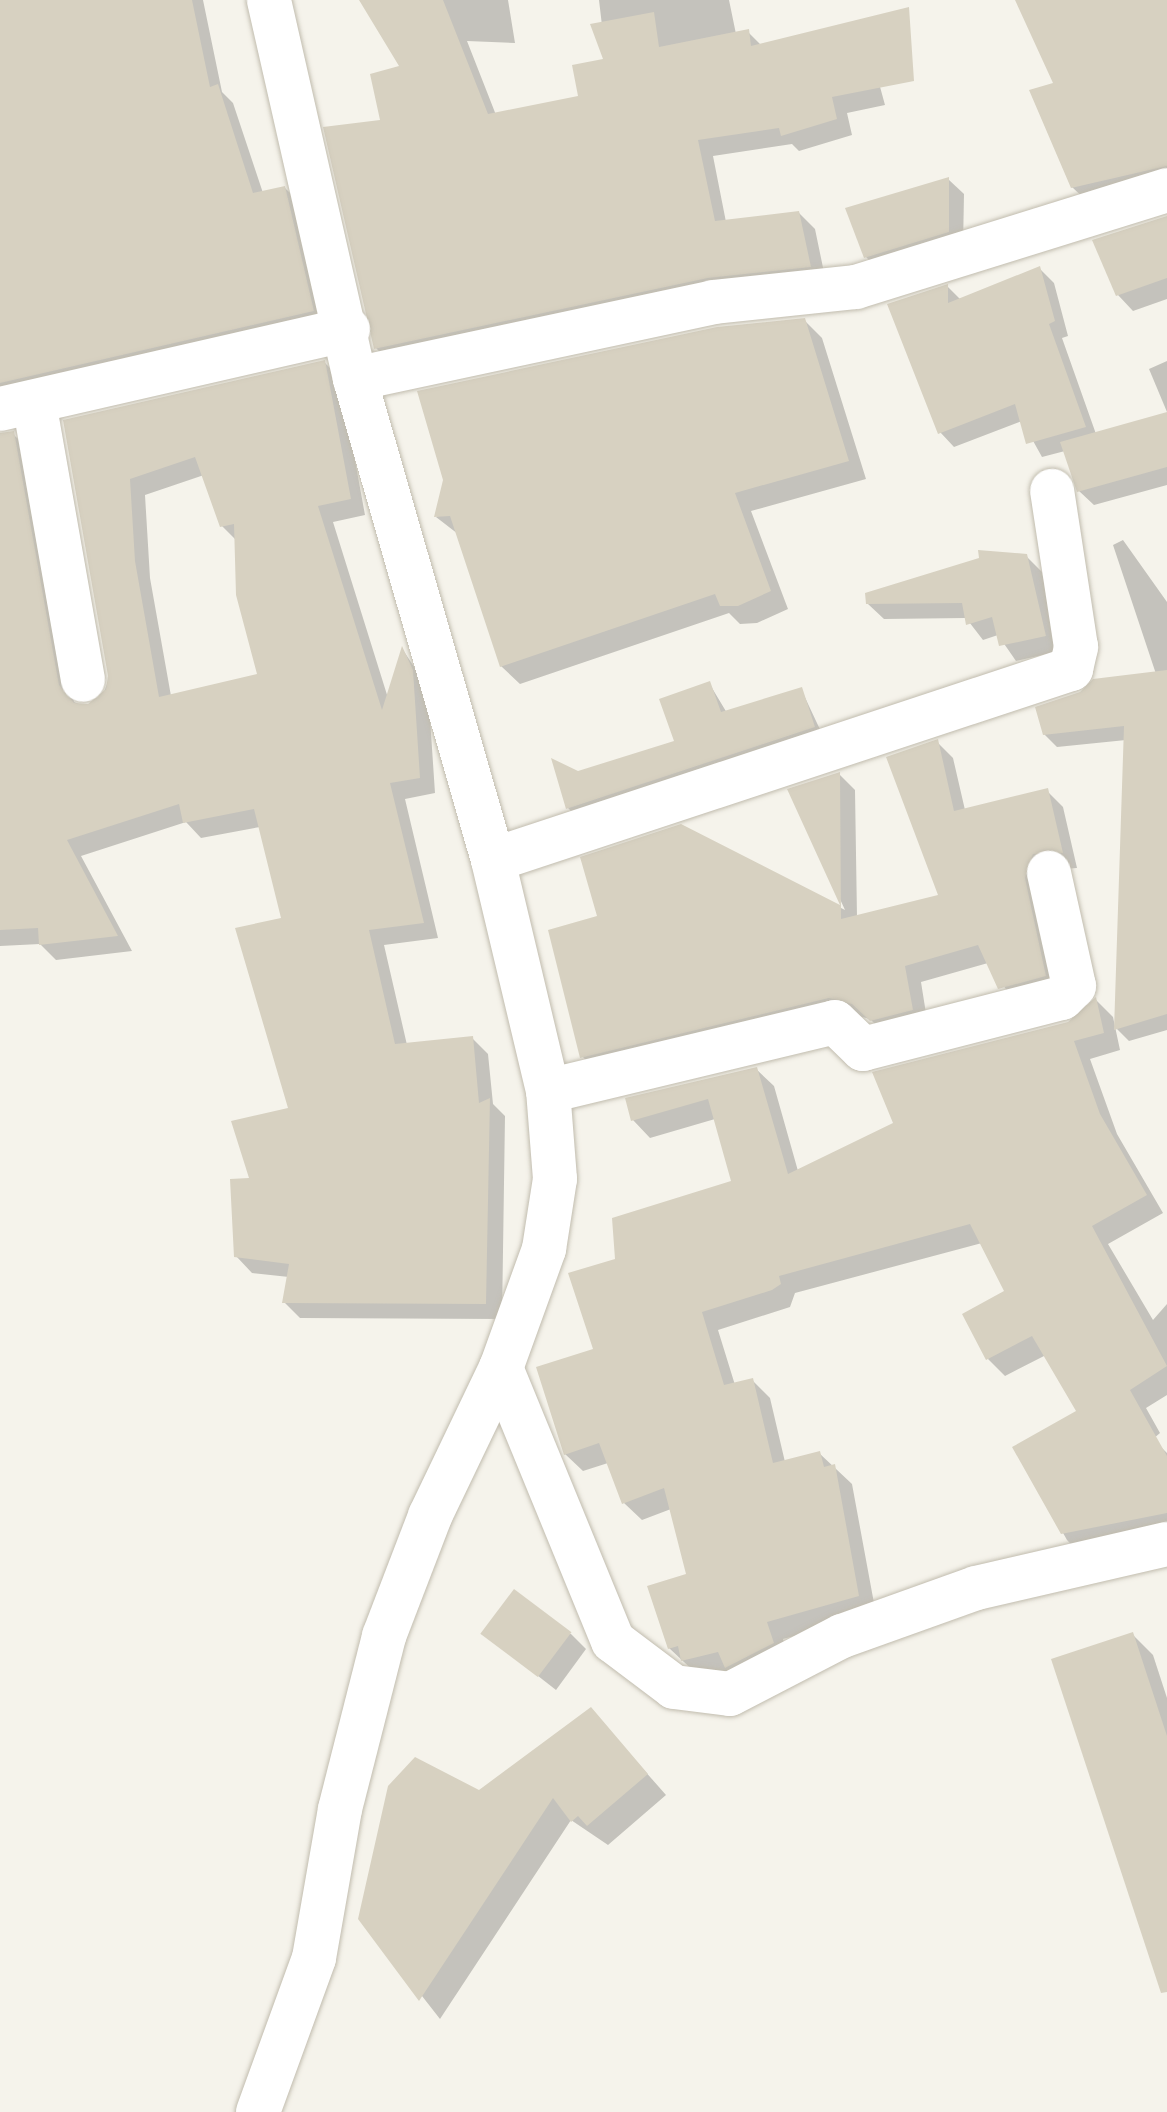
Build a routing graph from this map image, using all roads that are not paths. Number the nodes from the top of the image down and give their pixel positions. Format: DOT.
graph roads {
  1 [pos="269,0"];
  2 [pos="1167,190"];
  3 [pos="348,329"];
  4 [pos="355,379"];
  5 [pos="17,406"];
  6 [pos="1052,491"];
  7 [pos="83,680"];
  8 [pos="493,860"];
  9 [pos="1049,873"];
  10 [pos="548,1091"];
  11 [pos="501,1368"];
  12 [pos="1167,1544"];
  13 [pos="258,2112"];
  1 -- 3 [label="street"];
  2 -- 4 [label="street"];
  3 -- 4 [label="street"];
  3 -- 5 [label="street"];
  4 -- 8 [label="street"];
  5 -- 7 [label="street"];
  6 -- 8 [label="street"];
  8 -- 10 [label="street"];
  9 -- 10 [label="street"];
  10 -- 11 [label="street"];
  11 -- 12 [label="street"];
  11 -- 13 [label="street"];
}
